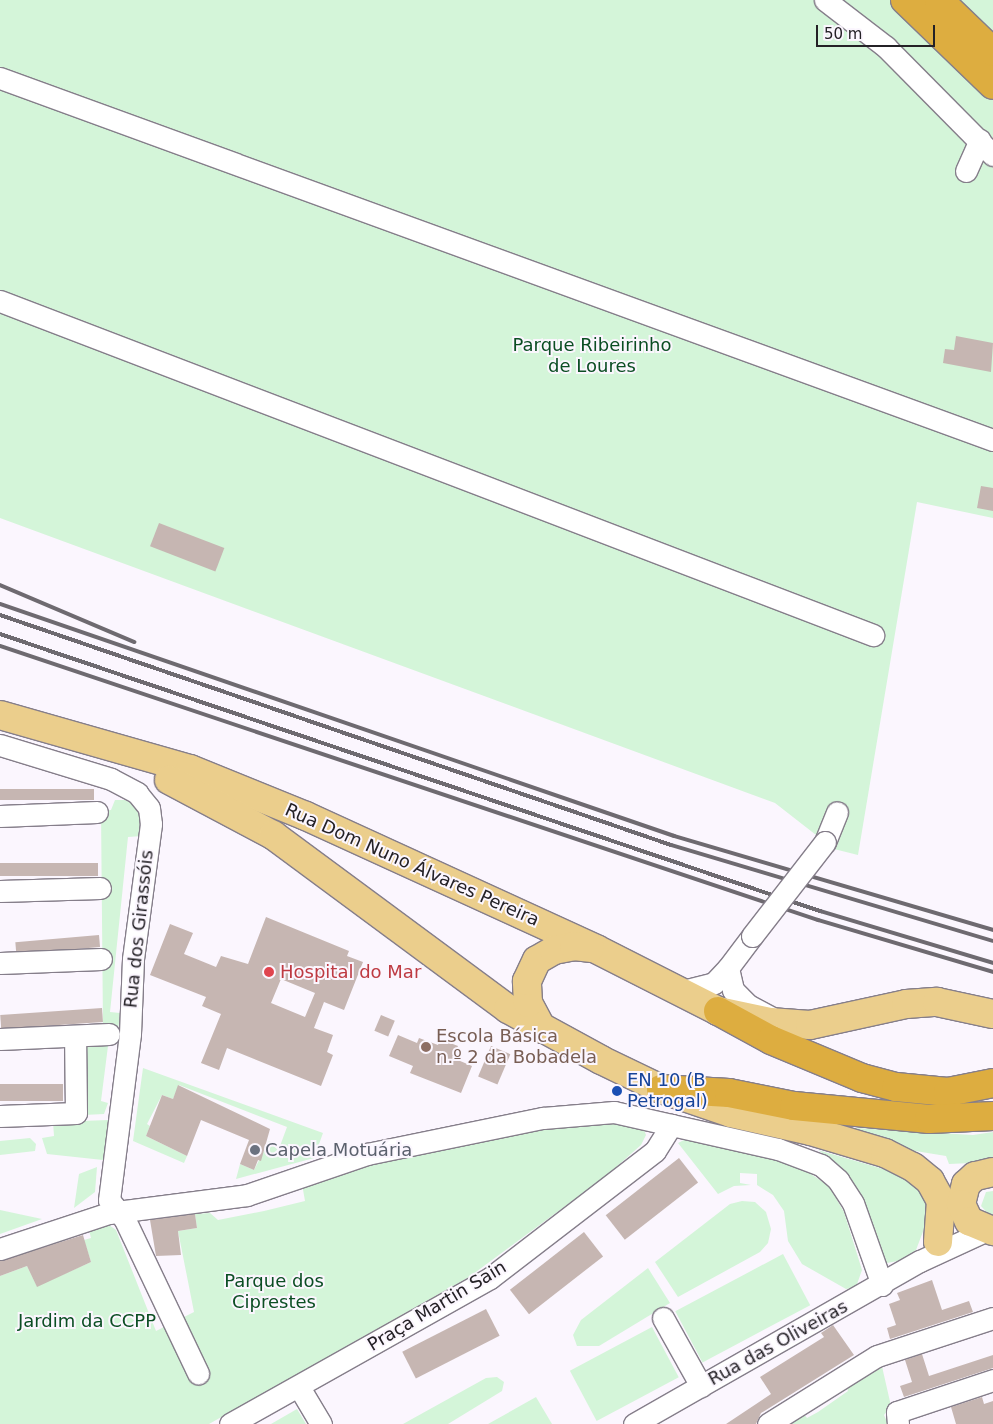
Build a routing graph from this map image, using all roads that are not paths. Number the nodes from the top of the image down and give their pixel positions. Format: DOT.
graph roads {
  1 [pos="825,0"];
  2 [pos="905,0"];
  3 [pos="939,0"];
  4 [pos="993,52"];
  5 [pos="0,78"];
  6 [pos="993,85"];
  7 [pos="987,147"];
  8 [pos="966,171"];
  9 [pos="0,301"];
  10 [pos="993,440"];
  11 [pos="873,636"];
  12 [pos="0,715"];
  13 [pos="96,743"];
  14 [pos="0,745"];
  15 [pos="97,812"];
  16 [pos="837,812"];
  17 [pos="0,816"];
  18 [pos="100,888"];
  19 [pos="0,892"];
  20 [pos="596,949"];
  21 [pos="101,959"];
  22 [pos="0,963"];
  23 [pos="728,968"];
  24 [pos="680,992"];
  25 [pos="718,1011"];
  26 [pos="993,1014"];
  27 [pos="790,1024"];
  28 [pos="542,1029"];
  29 [pos="108,1034"];
  30 [pos="75,1036"];
  31 [pos="0,1039"];
  32 [pos="993,1083"];
  33 [pos="662,1089"];
  34 [pos="0,1116"];
  35 [pos="993,1116"];
  36 [pos="671,1125"];
  37 [pos="885,1153"];
  38 [pos="993,1172"];
  39 [pos="962,1203"];
  40 [pos="115,1212"];
  41 [pos="990,1231"];
  42 [pos="0,1249"];
  43 [pos="929,1251"];
  44 [pos="882,1285"];
  45 [pos="663,1318"];
  46 [pos="993,1318"];
  47 [pos="198,1373"];
  48 [pos="993,1380"];
  49 [pos="701,1386"];
  50 [pos="299,1387"];
  51 [pos="898,1418"];
  52 [pos="640,1423"];
  53 [pos="230,1424"];
  54 [pos="321,1424"];
  55 [pos="768,1424"];
  1 -- 7 [label="street"];
  2 -- 6 [label="highway"];
  3 -- 4 [label="highway"];
  5 -- 10 [label="street"];
  7 -- 8 [label="street"];
  9 -- 11 [label="street"];
  12 -- 13 [label="main road, Rua Dom Nuno Álvares Pereira"];
  13 -- 20 [label="main road, Rua Dom Nuno Álvares Pereira"];
  13 -- 28 [label="main road, Rua Dom Nuno Álvares Pereira"];
  14 -- 40 [label="street, Rua dos Girassóis"];
  15 -- 17 [label="street"];
  16 -- 23 [label="street, bridge"];
  18 -- 19 [label="street"];
  20 -- 24 [label="main road, Rua Dom Nuno Álvares Pereira"];
  20 -- 28 [label="main road"];
  21 -- 22 [label="street"];
  23 -- 24 [label="street"];
  23 -- 27 [label="street"];
  24 -- 25 [label="main road, Rua Dom Nuno Álvares Pereira"];
  25 -- 27 [label="main road, Rua Dom Nuno Álvares Pereira"];
  25 -- 32 [label="highway"];
  26 -- 27 [label="main road, Rua Dom Nuno Álvares Pereira"];
  28 -- 33 [label="main road, Rua Dom Nuno Álvares Pereira"];
  29 -- 30 [label="street"];
  30 -- 31 [label="street"];
  30 -- 34 [label="street"];
  33 -- 35 [label="highway"];
  33 -- 37 [label="main road, Rua Dom Nuno Álvares Pereira"];
  36 -- 40 [label="street"];
  36 -- 44 [label="street"];
  36 -- 50 [label="street, Praça Martin Sain"];
  37 -- 39 [label="main road"];
  37 -- 43 [label="main road"];
  38 -- 39 [label="main road"];
  39 -- 41 [label="main road"];
  39 -- 43 [label="street, Rua das Oliveiras"];
  40 -- 42 [label="street"];
  40 -- 47 [label="street"];
  41 -- 43 [label="street, Rua das Oliveiras"];
  43 -- 44 [label="street, Rua das Oliveiras"];
  44 -- 49 [label="street, Rua das Oliveiras"];
  45 -- 49 [label="street"];
  46 -- 55 [label="street"];
  48 -- 51 [label="street"];
  49 -- 52 [label="street, Rua das Oliveiras"];
  50 -- 53 [label="street, Praça Martin Sain"];
  50 -- 54 [label="street"];
}
